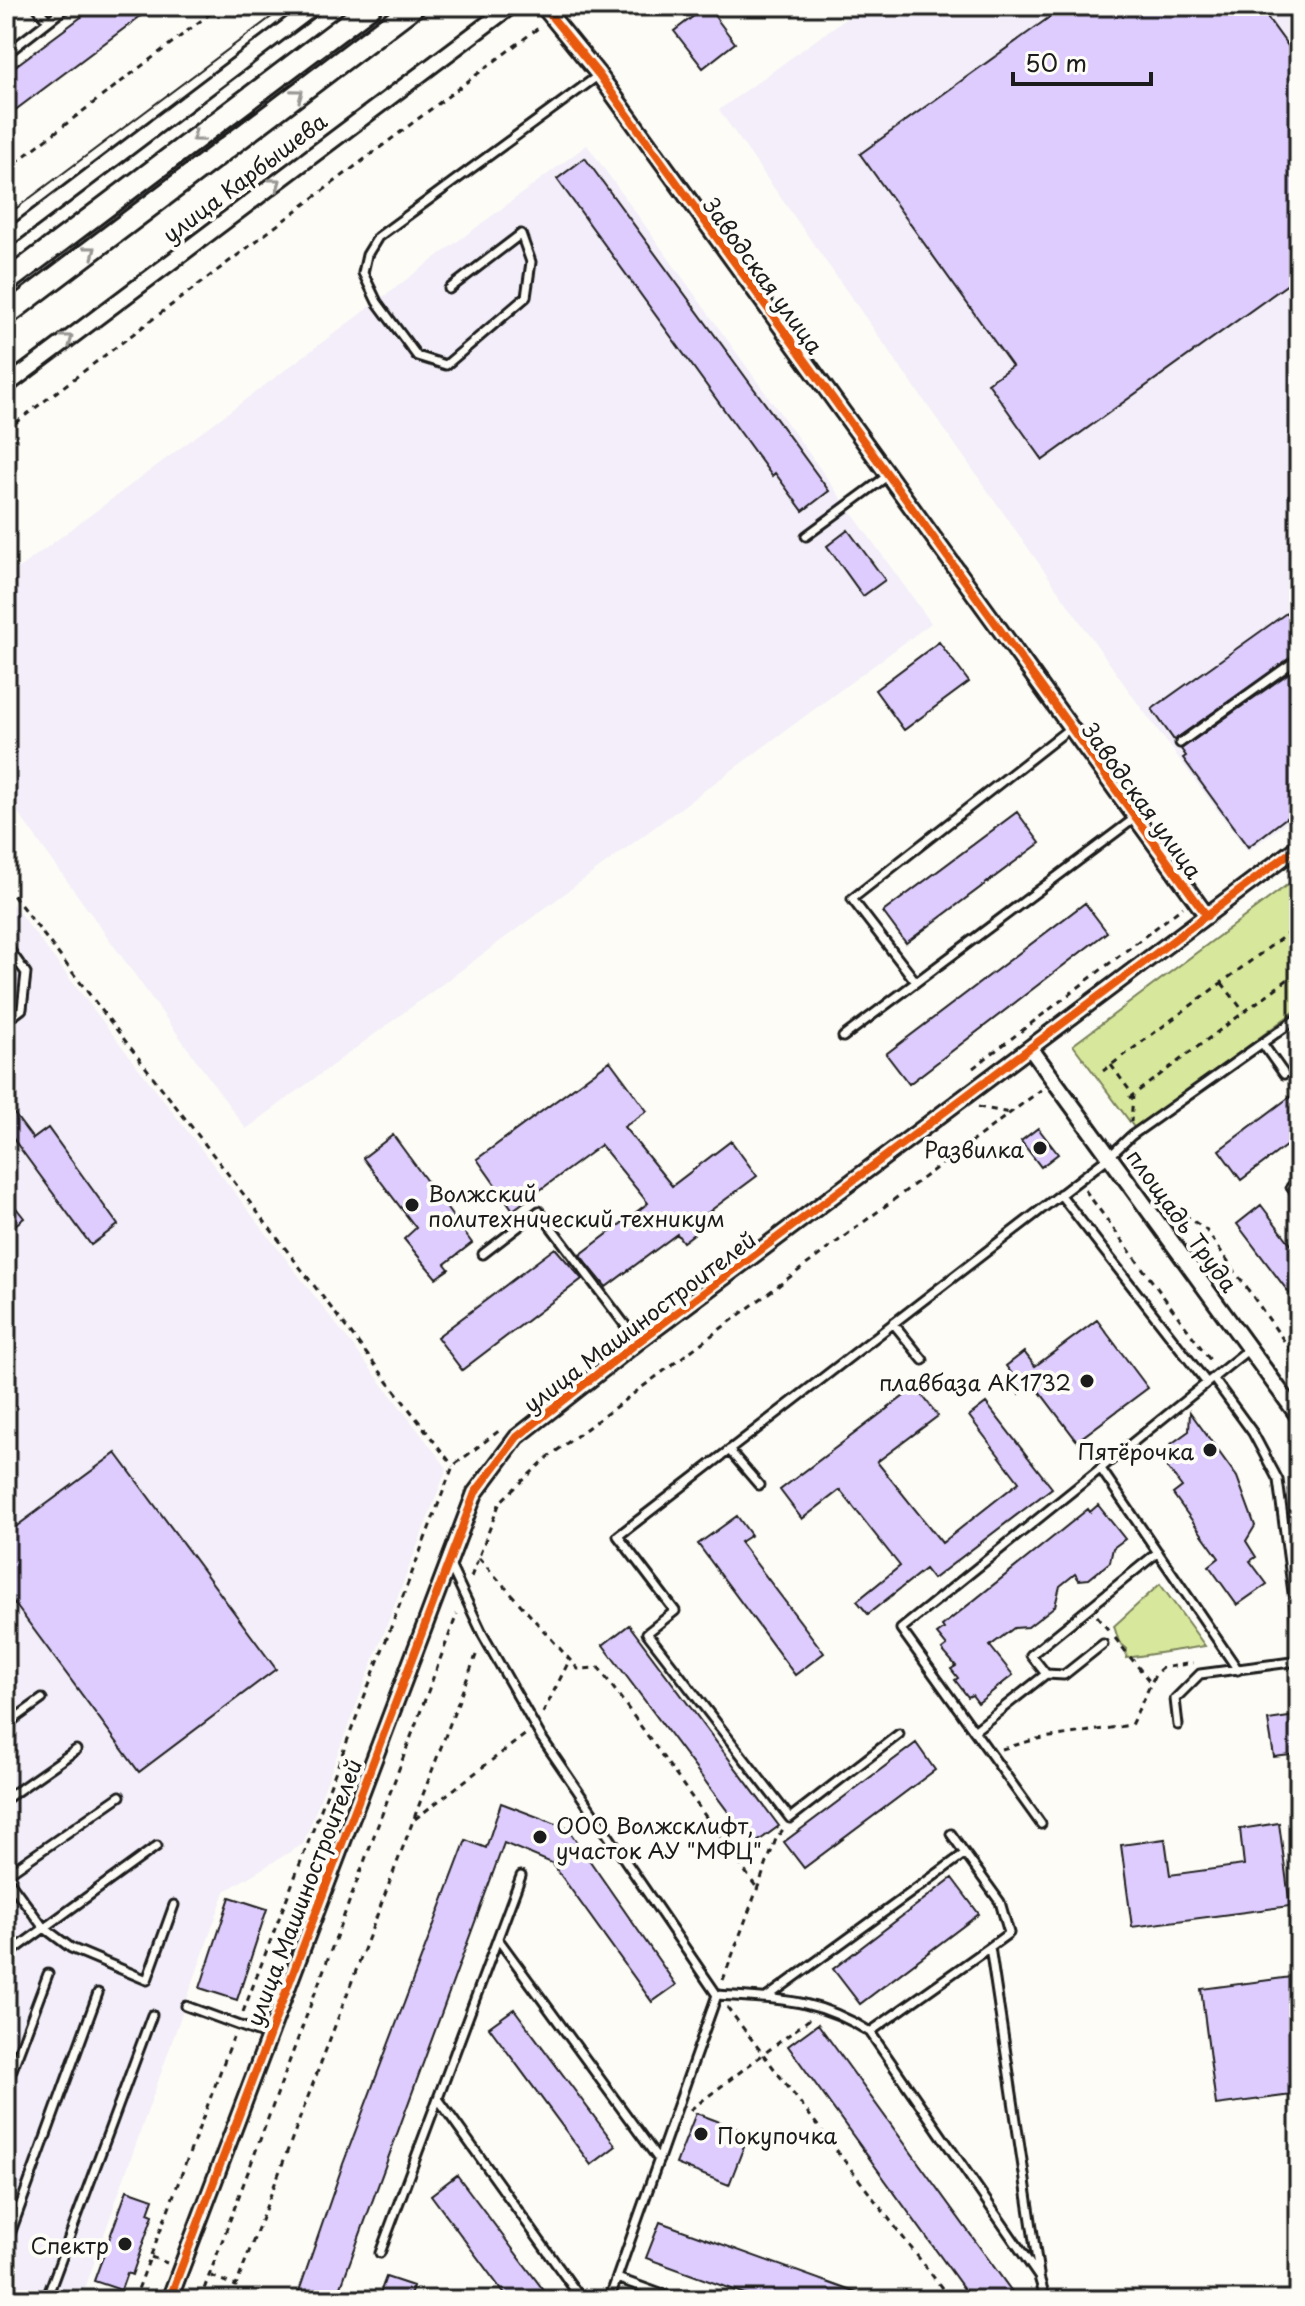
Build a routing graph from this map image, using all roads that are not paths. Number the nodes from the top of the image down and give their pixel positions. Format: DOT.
graph roads {
  1 [pos="36,6"];
  2 [pos="68,6"];
  3 [pos="315,6"];
  4 [pos="371,6"];
  5 [pos="414,6"];
  6 [pos="511,6"];
  7 [pos="547,12"];
  8 [pos="48,21"];
  9 [pos="6,54"];
  10 [pos="599,75"];
  11 [pos="6,240"];
  12 [pos="6,282"];
  13 [pos="449,289"];
  14 [pos="6,315"];
  15 [pos="6,386"];
  16 [pos="886,477"];
  17 [pos="806,536"];
  18 [pos="1299,658"];
  19 [pos="1070,728"];
  20 [pos="1180,743"];
  21 [pos="1135,818"];
  22 [pos="1299,846"];
  23 [pos="1207,916"];
  24 [pos="6,945"];
  25 [pos="916,982"];
  26 [pos="1299,1017"];
  27 [pos="6,1021"];
  28 [pos="843,1037"];
  29 [pos="1262,1043"];
  30 [pos="1031,1049"];
  31 [pos="1284,1074"];
  32 [pos="1109,1157"];
  33 [pos="1299,1181"];
  34 [pos="1060,1194"];
  35 [pos="1299,1197"];
  36 [pos="483,1254"];
  37 [pos="893,1323"];
  38 [pos="638,1342"];
  39 [pos="1249,1349"];
  40 [pos="923,1360"];
  41 [pos="1213,1378"];
  42 [pos="1299,1417"];
  43 [pos="729,1450"];
  44 [pos="1101,1469"];
  45 [pos="759,1485"];
  46 [pos="1158,1552"];
  47 [pos="448,1561"];
  48 [pos="1299,1638"];
  49 [pos="1103,1644"];
  50 [pos="1299,1661"];
  51 [pos="1238,1670"];
  52 [pos="1046,1674"];
  53 [pos="42,1699"];
  54 [pos="6,1725"];
  55 [pos="1178,1725"];
  56 [pos="974,1731"];
  57 [pos="899,1734"];
  58 [pos="76,1750"];
  59 [pos="120,1796"];
  60 [pos="6,1799"];
  61 [pos="1041,1824"];
  62 [pos="951,1834"];
  63 [pos="157,1846"];
  64 [pos="964,1854"];
  65 [pos="6,1876"];
  66 [pos="521,1876"];
  67 [pos="174,1905"];
  68 [pos="43,1927"];
  69 [pos="498,1939"];
  70 [pos="990,1947"];
  71 [pos="6,1956"];
  72 [pos="48,1974"];
  73 [pos="98,1993"];
  74 [pos="717,1995"];
  75 [pos="766,1998"];
  76 [pos="186,2006"];
  77 [pos="152,2015"];
  78 [pos="870,2032"];
  79 [pos="268,2036"];
  80 [pos="6,2086"];
  81 [pos="439,2100"];
  82 [pos="659,2160"];
  83 [pos="6,2245"];
  84 [pos="380,2253"];
  85 [pos="1039,2277"];
  86 [pos="617,2278"];
  87 [pos="46,2300"];
  88 [pos="169,2300"];
  89 [pos="582,2300"];
  90 [pos="609,2300"];
  91 [pos="677,2300"];
  92 [pos="1046,2300"];
  1 -- 8 [label="lane"];
  2 -- 8 [label="lane"];
  3 -- 11 [label="street"];
  4 -- 12 [label="street, one-way"];
  14 -- 5 [label="street, улица Карбышева, one-way"];
  15 -- 6 [label="street, улица Карбышева, one-way"];
  7 -- 10 [label="street, Заводская улица"];
  8 -- 9 [label="lane"];
  10 -- 13 [label="lane"];
  10 -- 16 [label="street, Заводская улица"];
  16 -- 17 [label="lane"];
  16 -- 19 [label="street, Заводская улица"];
  18 -- 20 [label="lane"];
  19 -- 21 [label="street, Заводская улица"];
  19 -- 25 [label="lane"];
  21 -- 23 [label="street, Заводская улица"];
  21 -- 25 [label="lane"];
  22 -- 23 [label="street, улица Машиностроителей"];
  23 -- 30 [label="street, улица Машиностроителей"];
  24 -- 27 [label="lane"];
  25 -- 28 [label="lane"];
  26 -- 29 [label="lane"];
  29 -- 31 [label="lane"];
  29 -- 32 [label="lane"];
  30 -- 32 [label="street, площадь Труда"];
  30 -- 38 [label="street, улица Машиностроителей"];
  32 -- 34 [label="lane"];
  32 -- 39 [label="street, площадь Труда"];
  33 -- 35 [label="lane"];
  34 -- 37 [label="lane"];
  34 -- 41 [label="lane"];
  36 -- 38 [label="lane"];
  37 -- 40 [label="lane"];
  37 -- 43 [label="lane"];
  38 -- 47 [label="street, улица Машиностроителей"];
  39 -- 41 [label="lane"];
  39 -- 42 [label="street, площадь Труда"];
  41 -- 44 [label="lane"];
  41 -- 48 [label="lane"];
  43 -- 45 [label="lane"];
  43 -- 57 [label="lane"];
  44 -- 46 [label="lane"];
  44 -- 56 [label="lane"];
  46 -- 51 [label="lane"];
  46 -- 52 [label="lane"];
  47 -- 74 [label="lane"];
  47 -- 79 [label="street, улица Машиностроителей"];
  49 -- 52 [label="lane"];
  50 -- 51 [label="lane"];
  51 -- 55 [label="lane"];
  52 -- 56 [label="lane"];
  53 -- 54 [label="lane"];
  56 -- 61 [label="lane"];
  58 -- 60 [label="lane"];
  59 -- 65 [label="lane"];
  62 -- 64 [label="lane"];
  63 -- 68 [label="lane"];
  64 -- 70 [label="lane"];
  64 -- 75 [label="lane"];
  65 -- 68 [label="lane"];
  66 -- 69 [label="lane"];
  67 -- 68 [label="lane"];
  68 -- 71 [label="lane"];
  69 -- 81 [label="lane"];
  69 -- 82 [label="lane"];
  70 -- 78 [label="lane"];
  70 -- 85 [label="lane"];
  72 -- 80 [label="lane"];
  73 -- 83 [label="lane"];
  74 -- 75 [label="lane"];
  74 -- 82 [label="lane"];
  75 -- 78 [label="lane"];
  76 -- 79 [label="lane"];
  77 -- 87 [label="lane"];
  78 -- 85 [label="lane"];
  79 -- 88 [label="street, улица Машиностроителей"];
  81 -- 84 [label="lane"];
  81 -- 89 [label="lane"];
  82 -- 86 [label="lane"];
  85 -- 92 [label="lane"];
  86 -- 90 [label="lane"];
  86 -- 91 [label="lane"];
}
